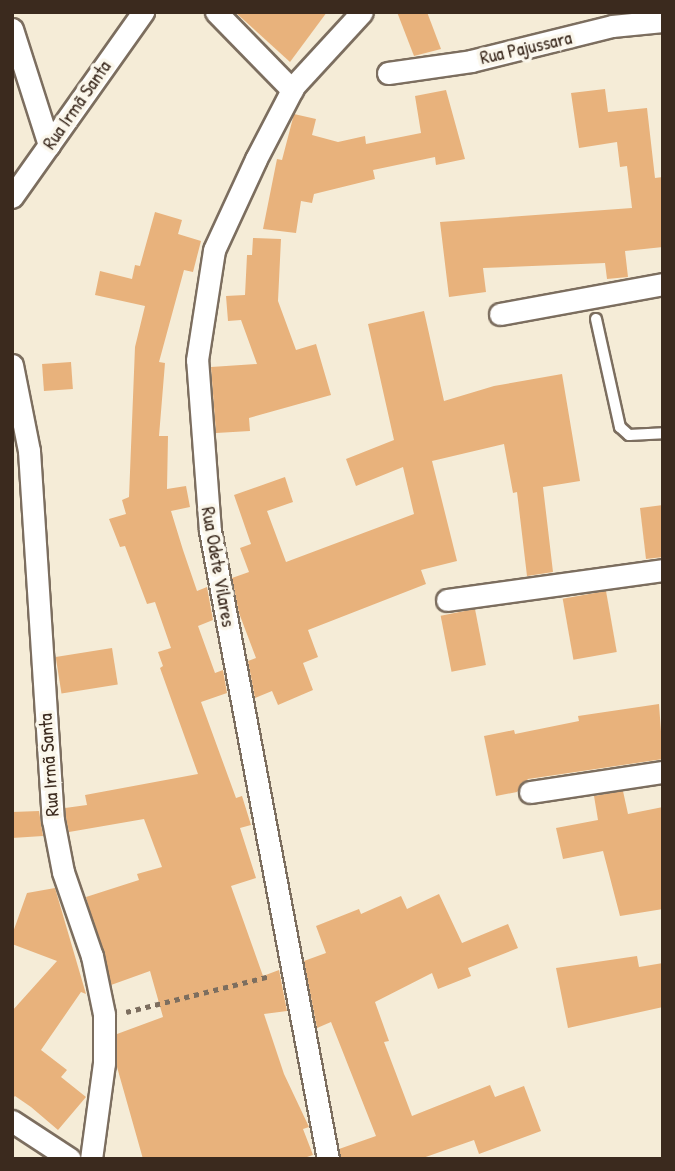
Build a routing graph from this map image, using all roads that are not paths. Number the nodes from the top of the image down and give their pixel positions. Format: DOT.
graph roads {
  1 [pos="143,12"];
  2 [pos="216,12"];
  3 [pos="362,12"];
  4 [pos="663,21"];
  5 [pos="12,29"];
  6 [pos="388,74"];
  7 [pos="292,90"];
  8 [pos="49,145"];
  9 [pos="12,197"];
  10 [pos="663,284"];
  11 [pos="500,314"];
  12 [pos="596,318"];
  13 [pos="12,365"];
  14 [pos="663,433"];
  15 [pos="663,570"];
  16 [pos="447,600"];
  17 [pos="663,772"];
  18 [pos="530,792"];
  19 [pos="12,1121"];
  20 [pos="70,1159"];
  21 [pos="91,1159"];
  22 [pos="328,1159"];
  1 -- 8 [label="street, Rua Irmã Santa"];
  2 -- 7 [label="street"];
  3 -- 7 [label="street, Rua Odete Vilares"];
  4 -- 6 [label="street, Rua Pajussara"];
  5 -- 8 [label="street"];
  7 -- 22 [label="street, Rua Odete Vilares"];
  8 -- 9 [label="street, Rua Irmã Santa"];
  10 -- 11 [label="street"];
  12 -- 14 [label="lane"];
  13 -- 21 [label="street, Rua Irmã Santa"];
  15 -- 16 [label="street"];
  17 -- 18 [label="street"];
  19 -- 20 [label="street"];
}
